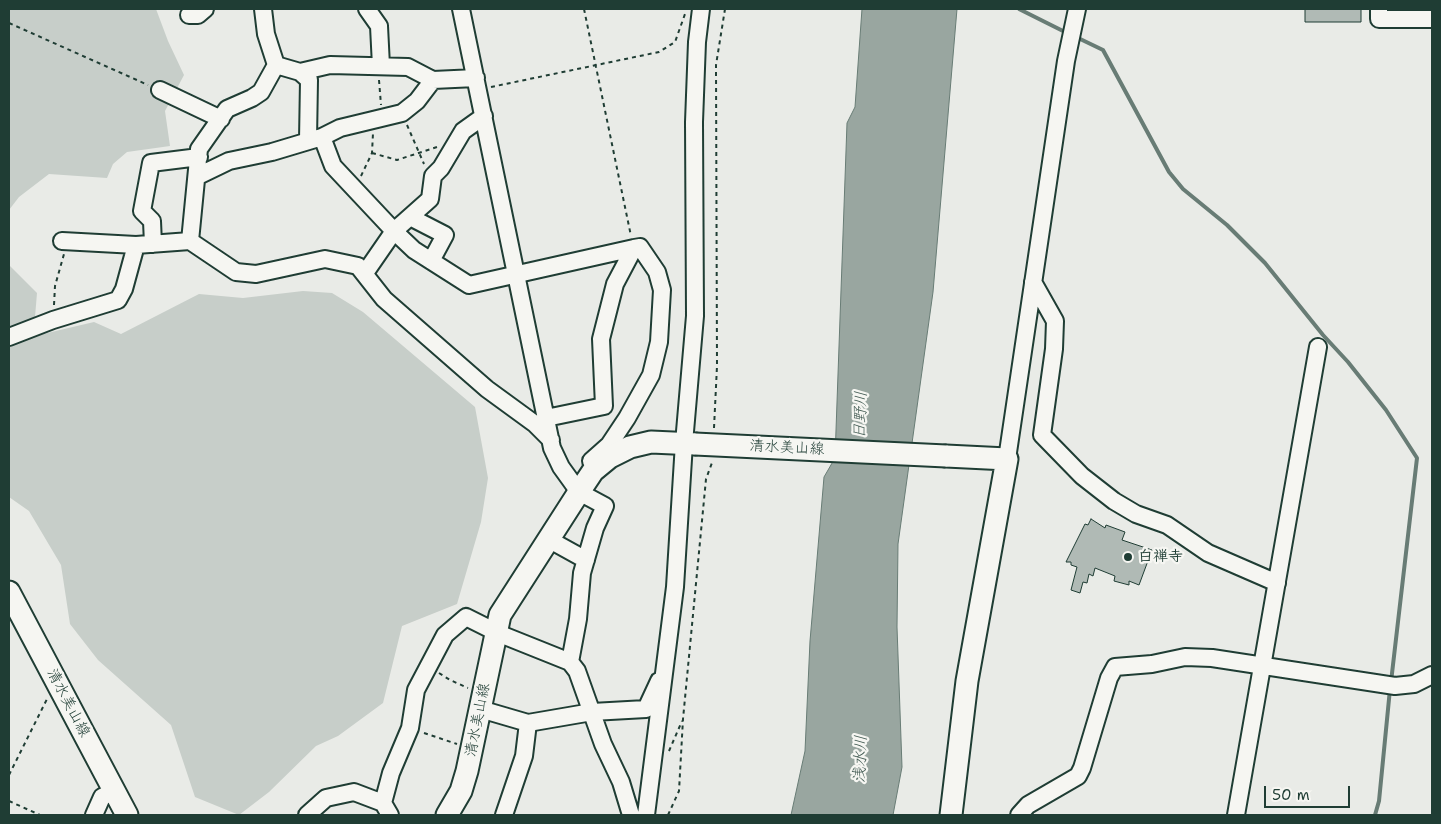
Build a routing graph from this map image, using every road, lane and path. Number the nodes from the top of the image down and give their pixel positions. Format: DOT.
graph roads {
  1 [pos="205,9"];
  2 [pos="261,9"];
  3 [pos="367,9"];
  4 [pos="461,9"];
  5 [pos="584,9"];
  6 [pos="688,9"];
  7 [pos="701,9"];
  8 [pos="725,9"];
  9 [pos="1077,9"];
  10 [pos="1379,9"];
  11 [pos="189,15"];
  12 [pos="1432,19"];
  13 [pos="9,22"];
  14 [pos="276,65"];
  15 [pos="596,65"];
  16 [pos="381,66"];
  17 [pos="300,72"];
  18 [pos="433,80"];
  19 [pos="477,84"];
  20 [pos="160,90"];
  21 [pos="402,113"];
  22 [pos="484,116"];
  23 [pos="378,118"];
  24 [pos="221,119"];
  25 [pos="315,139"];
  26 [pos="456,142"];
  27 [pos="419,152"];
  28 [pos="372,153"];
  29 [pos="199,158"];
  30 [pos="198,176"];
  31 [pos="433,176"];
  32 [pos="353,188"];
  33 [pos="410,217"];
  34 [pos="394,231"];
  35 [pos="65,241"];
  36 [pos="190,241"];
  37 [pos="144,244"];
  38 [pos="634,248"];
  39 [pos="431,261"];
  40 [pos="365,273"];
  41 [pos="518,275"];
  42 [pos="1033,282"];
  43 [pos="53,320"];
  44 [pos="9,336"];
  45 [pos="1318,347"];
  46 [pos="546,418"];
  47 [pos="714,432"];
  48 [pos="551,440"];
  49 [pos="697,446"];
  50 [pos="1007,459"];
  51 [pos="580,492"];
  52 [pos="548,539"];
  53 [pos="586,560"];
  54 [pos="1277,583"];
  55 [pos="9,592"];
  56 [pos="494,631"];
  57 [pos="570,662"];
  58 [pos="430,665"];
  59 [pos="1263,667"];
  60 [pos="1432,674"];
  61 [pos="665,675"];
  62 [pos="56,680"];
  63 [pos="471,689"];
  64 [pos="480,709"];
  65 [pos="592,712"];
  66 [pos="528,723"];
  67 [pos="410,728"];
  68 [pos="465,746"];
  69 [pos="9,775"];
  70 [pos="114,791"];
  71 [pos="9,801"];
  72 [pos="386,809"];
  73 [pos="40,815"];
  74 [pos="94,815"];
  75 [pos="126,815"];
  76 [pos="307,815"];
  77 [pos="447,815"];
  78 [pos="504,815"];
  79 [pos="630,815"];
  80 [pos="646,815"];
  81 [pos="668,815"];
  82 [pos="951,815"];
  83 [pos="1019,815"];
  84 [pos="1236,815"];
  1 -- 11 [label="street"];
  2 -- 14 [label="street"];
  3 -- 16 [label="street"];
  4 -- 19 [label="street"];
  5 -- 15 [label="path"];
  6 -- 15 [label="path"];
  7 -- 49 [label="street"];
  8 -- 47 [label="path"];
  9 -- 42 [label="street"];
  10 -- 12 [label="street"];
  13 -- 20 [label="path"];
  14 -- 17 [label="street"];
  14 -- 24 [label="street"];
  15 -- 19 [label="path"];
  15 -- 38 [label="path"];
  16 -- 17 [label="street"];
  16 -- 18 [label="street"];
  16 -- 23 [label="path"];
  17 -- 25 [label="street"];
  18 -- 19 [label="street"];
  18 -- 21 [label="street"];
  19 -- 22 [label="street"];
  20 -- 24 [label="street"];
  21 -- 23 [label="street"];
  21 -- 27 [label="path"];
  22 -- 26 [label="street"];
  22 -- 41 [label="street"];
  23 -- 25 [label="street"];
  23 -- 28 [label="path"];
  24 -- 29 [label="street"];
  25 -- 30 [label="street"];
  25 -- 32 [label="street"];
  26 -- 27 [label="path"];
  26 -- 31 [label="street"];
  27 -- 28 [label="path"];
  27 -- 31 [label="path"];
  28 -- 32 [label="path"];
  29 -- 30 [label="street"];
  29 -- 37 [label="street"];
  30 -- 36 [label="street"];
  31 -- 33 [label="street"];
  32 -- 34 [label="street"];
  33 -- 34 [label="street"];
  33 -- 39 [label="street"];
  34 -- 39 [label="street"];
  34 -- 40 [label="street"];
  35 -- 37 [label="street"];
  35 -- 43 [label="path"];
  36 -- 37 [label="street"];
  36 -- 40 [label="street"];
  37 -- 43 [label="street"];
  38 -- 41 [label="street"];
  38 -- 46 [label="street"];
  38 -- 51 [label="street"];
  39 -- 41 [label="street"];
  40 -- 48 [label="street"];
  41 -- 46 [label="street"];
  42 -- 50 [label="street"];
  42 -- 54 [label="street"];
  43 -- 44 [label="street"];
  45 -- 54 [label="street"];
  46 -- 48 [label="street"];
  48 -- 51 [label="street"];
  49 -- 50 [label="main road, 清水美山線, bridge"];
  49 -- 51 [label="main road, 清水美山線"];
  49 -- 61 [label="street"];
  49 -- 81 [label="path"];
  50 -- 82 [label="main road"];
  51 -- 52 [label="main road, 清水美山線"];
  51 -- 53 [label="street"];
  52 -- 53 [label="street"];
  52 -- 56 [label="main road, 清水美山線"];
  53 -- 57 [label="street"];
  54 -- 59 [label="street"];
  55 -- 62 [label="main road, 清水美山線"];
  56 -- 57 [label="street"];
  56 -- 58 [label="street"];
  56 -- 64 [label="main road, 清水美山線"];
  57 -- 65 [label="street"];
  58 -- 63 [label="path"];
  58 -- 67 [label="street"];
  59 -- 60 [label="street"];
  59 -- 83 [label="street"];
  59 -- 84 [label="street"];
  61 -- 65 [label="street"];
  61 -- 80 [label="street"];
  62 -- 69 [label="path"];
  62 -- 70 [label="main road, 清水美山線"];
  64 -- 66 [label="street"];
  64 -- 77 [label="main road, 清水美山線"];
  65 -- 66 [label="street"];
  65 -- 79 [label="street"];
  66 -- 78 [label="street"];
  67 -- 68 [label="path"];
  67 -- 72 [label="street"];
  70 -- 74 [label="street"];
  70 -- 75 [label="main road, 清水美山線"];
  71 -- 73 [label="path"];
  72 -- 76 [label="street"];
}
